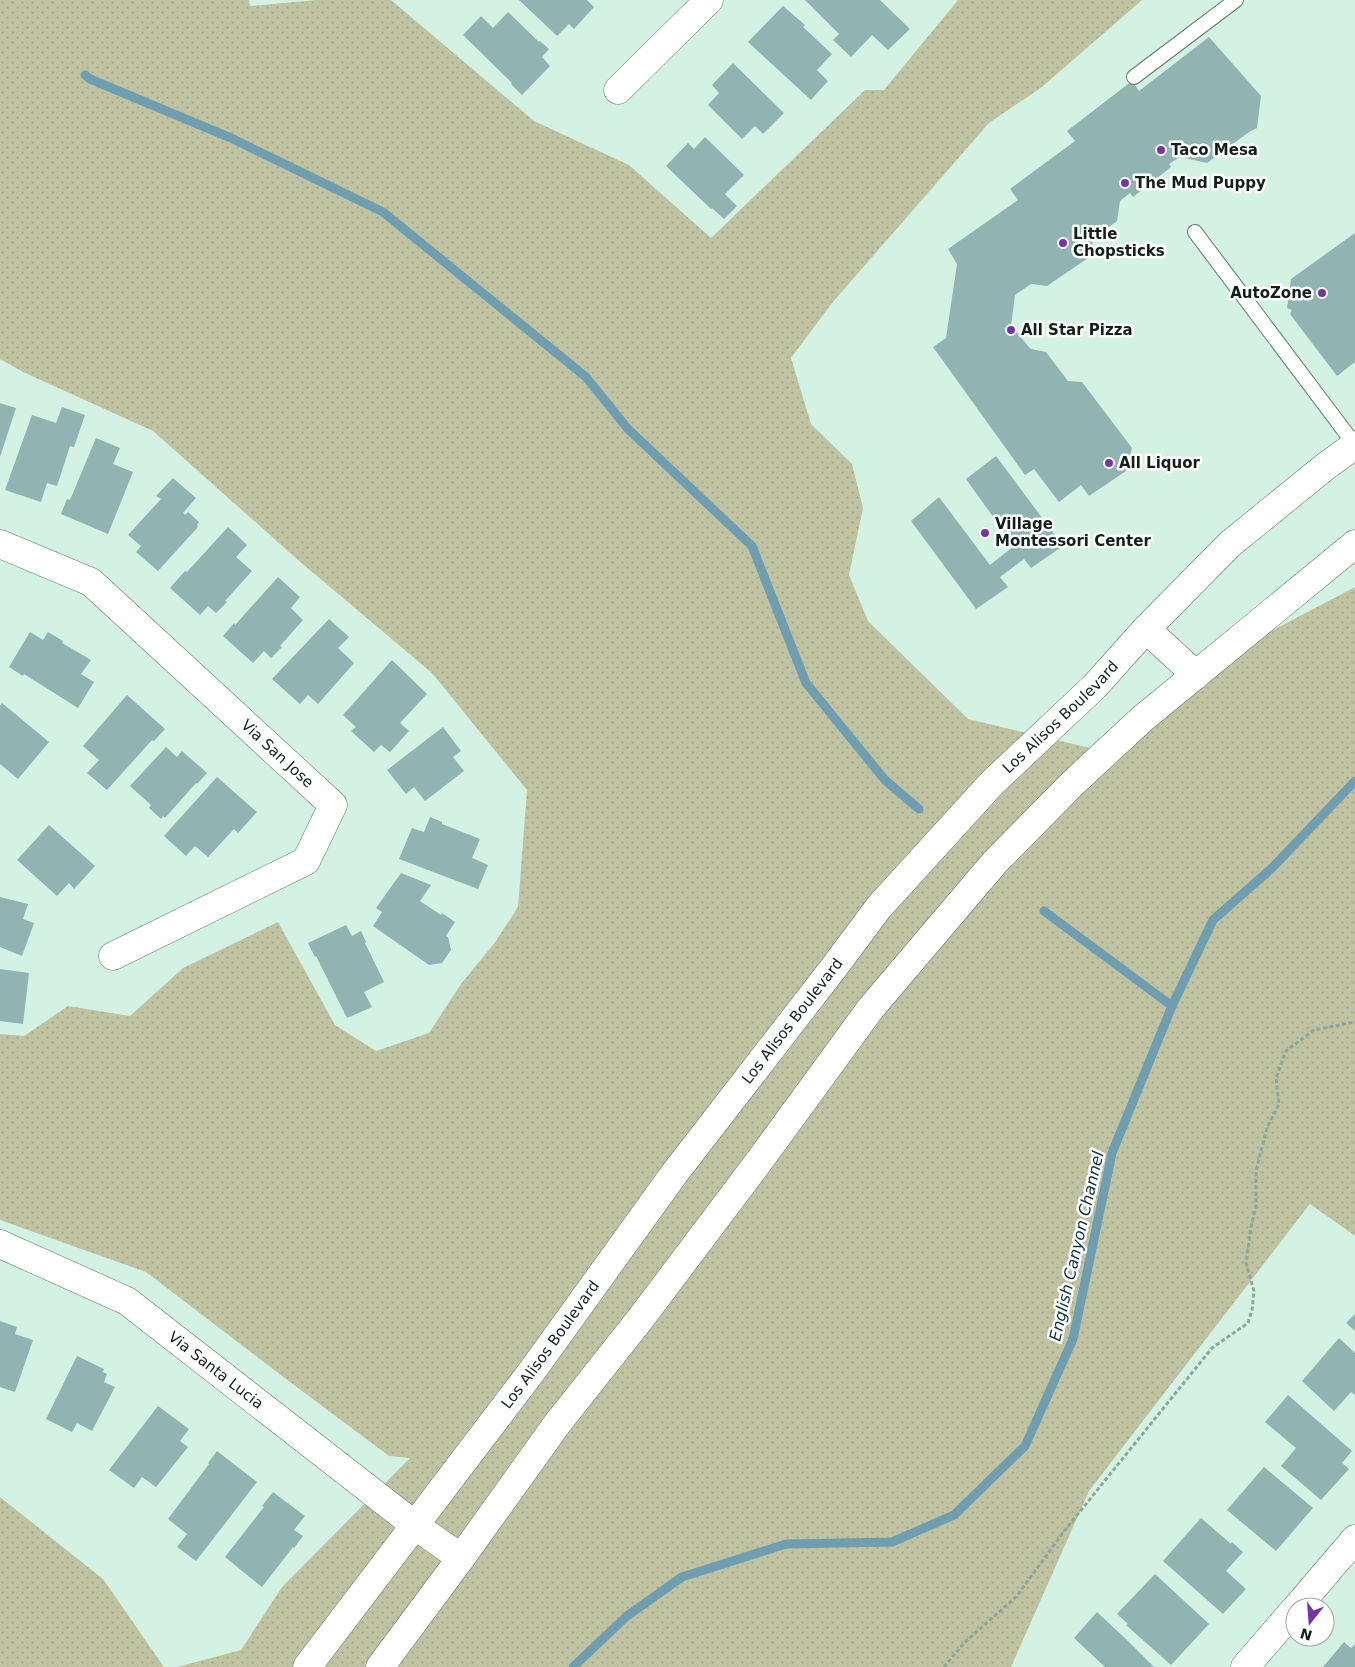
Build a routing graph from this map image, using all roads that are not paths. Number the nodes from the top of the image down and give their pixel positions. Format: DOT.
graph roads {
  1 [pos="709,0"];
  2 [pos="1236,0"];
  3 [pos="1134,77"];
  4 [pos="618,90"];
  5 [pos="1195,232"];
  6 [pos="1355,445"];
  7 [pos="0,544"];
  8 [pos="1355,544"];
  9 [pos="1146,629"];
  10 [pos="1196,675"];
  11 [pos="113,956"];
  12 [pos="0,1244"];
  13 [pos="416,1526"];
  14 [pos="1355,1539"];
  15 [pos="461,1558"];
  16 [pos="1305,1597"];
  17 [pos="1285,1621"];
  18 [pos="307,1667"];
  19 [pos="380,1667"];
  20 [pos="1245,1667"];
  1 -- 4 [label="main road"];
  2 -- 3 [label="lane"];
  5 -- 6 [label="lane"];
  6 -- 9 [label="main road, Los Alisos Boulevard"];
  7 -- 11 [label="main road, Via San Jose"];
  8 -- 10 [label="main road"];
  9 -- 10 [label="main road"];
  9 -- 13 [label="main road, Los Alisos Boulevard"];
  10 -- 15 [label="main road"];
  12 -- 13 [label="main road, Via Santa Lucia"];
  13 -- 15 [label="main road, Via Santa Lucia"];
  13 -- 18 [label="main road, Los Alisos Boulevard"];
  14 -- 16 [label="main road"];
  15 -- 19 [label="main road"];
  17 -- 20 [label="main road"];
}
